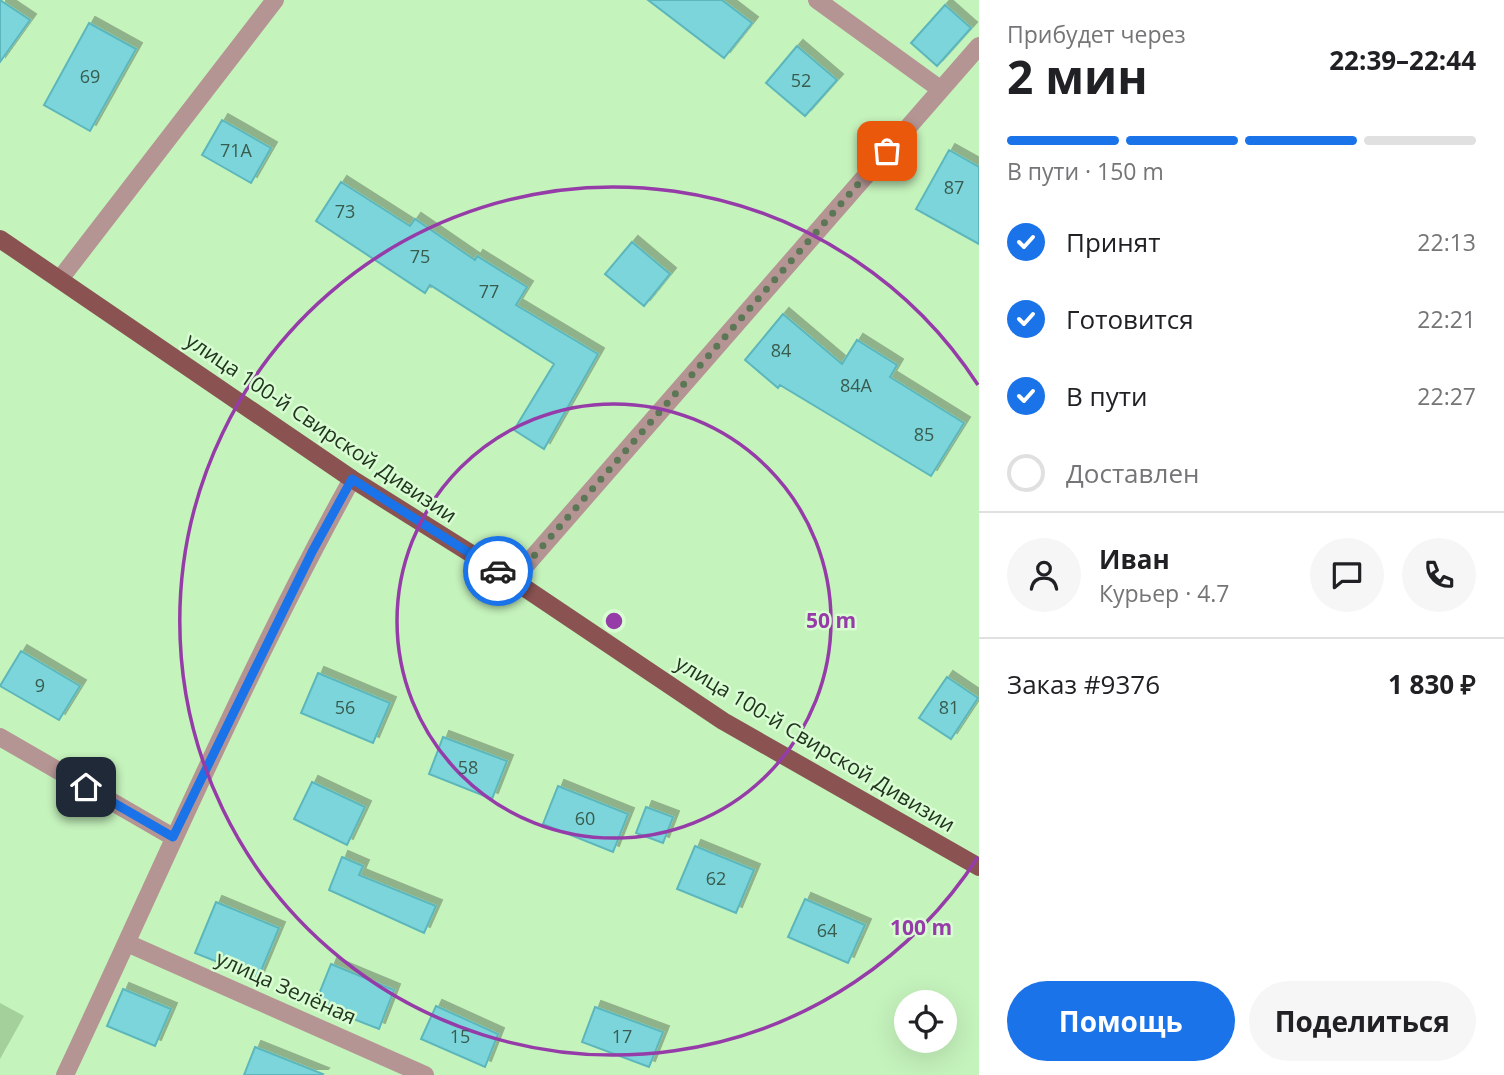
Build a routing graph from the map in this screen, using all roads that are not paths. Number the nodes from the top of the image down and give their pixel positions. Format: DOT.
graph roads {
  1 [pos="275,0"];
  2 [pos="817,0"];
  3 [pos="979,46"];
  4 [pos="940,89"];
  5 [pos="0,239"];
  6 [pos="60,279"];
  7 [pos="352,479"];
  8 [pos="513,580"];
  9 [pos="0,737"];
  10 [pos="173,837"];
  11 [pos="979,867"];
  12 [pos="127,943"];
  13 [pos="65,1075"];
  14 [pos="425,1075"];
  1 -- 6 [label="street"];
  2 -- 4 [label="street"];
  3 -- 4 [label="street"];
  4 -- 8 [label="street"];
  5 -- 6 [label="main road, улица 100-й Свирской Дивизии"];
  6 -- 7 [label="main road, улица 100-й Свирской Дивизии"];
  7 -- 8 [label="main road, улица 100-й Свирской Дивизии"];
  7 -- 10 [label="street"];
  8 -- 11 [label="main road, улица 100-й Свирской Дивизии"];
  9 -- 10 [label="street"];
  10 -- 12 [label="street"];
  12 -- 13 [label="street"];
  12 -- 14 [label="street, улица Зелёная"];
}
